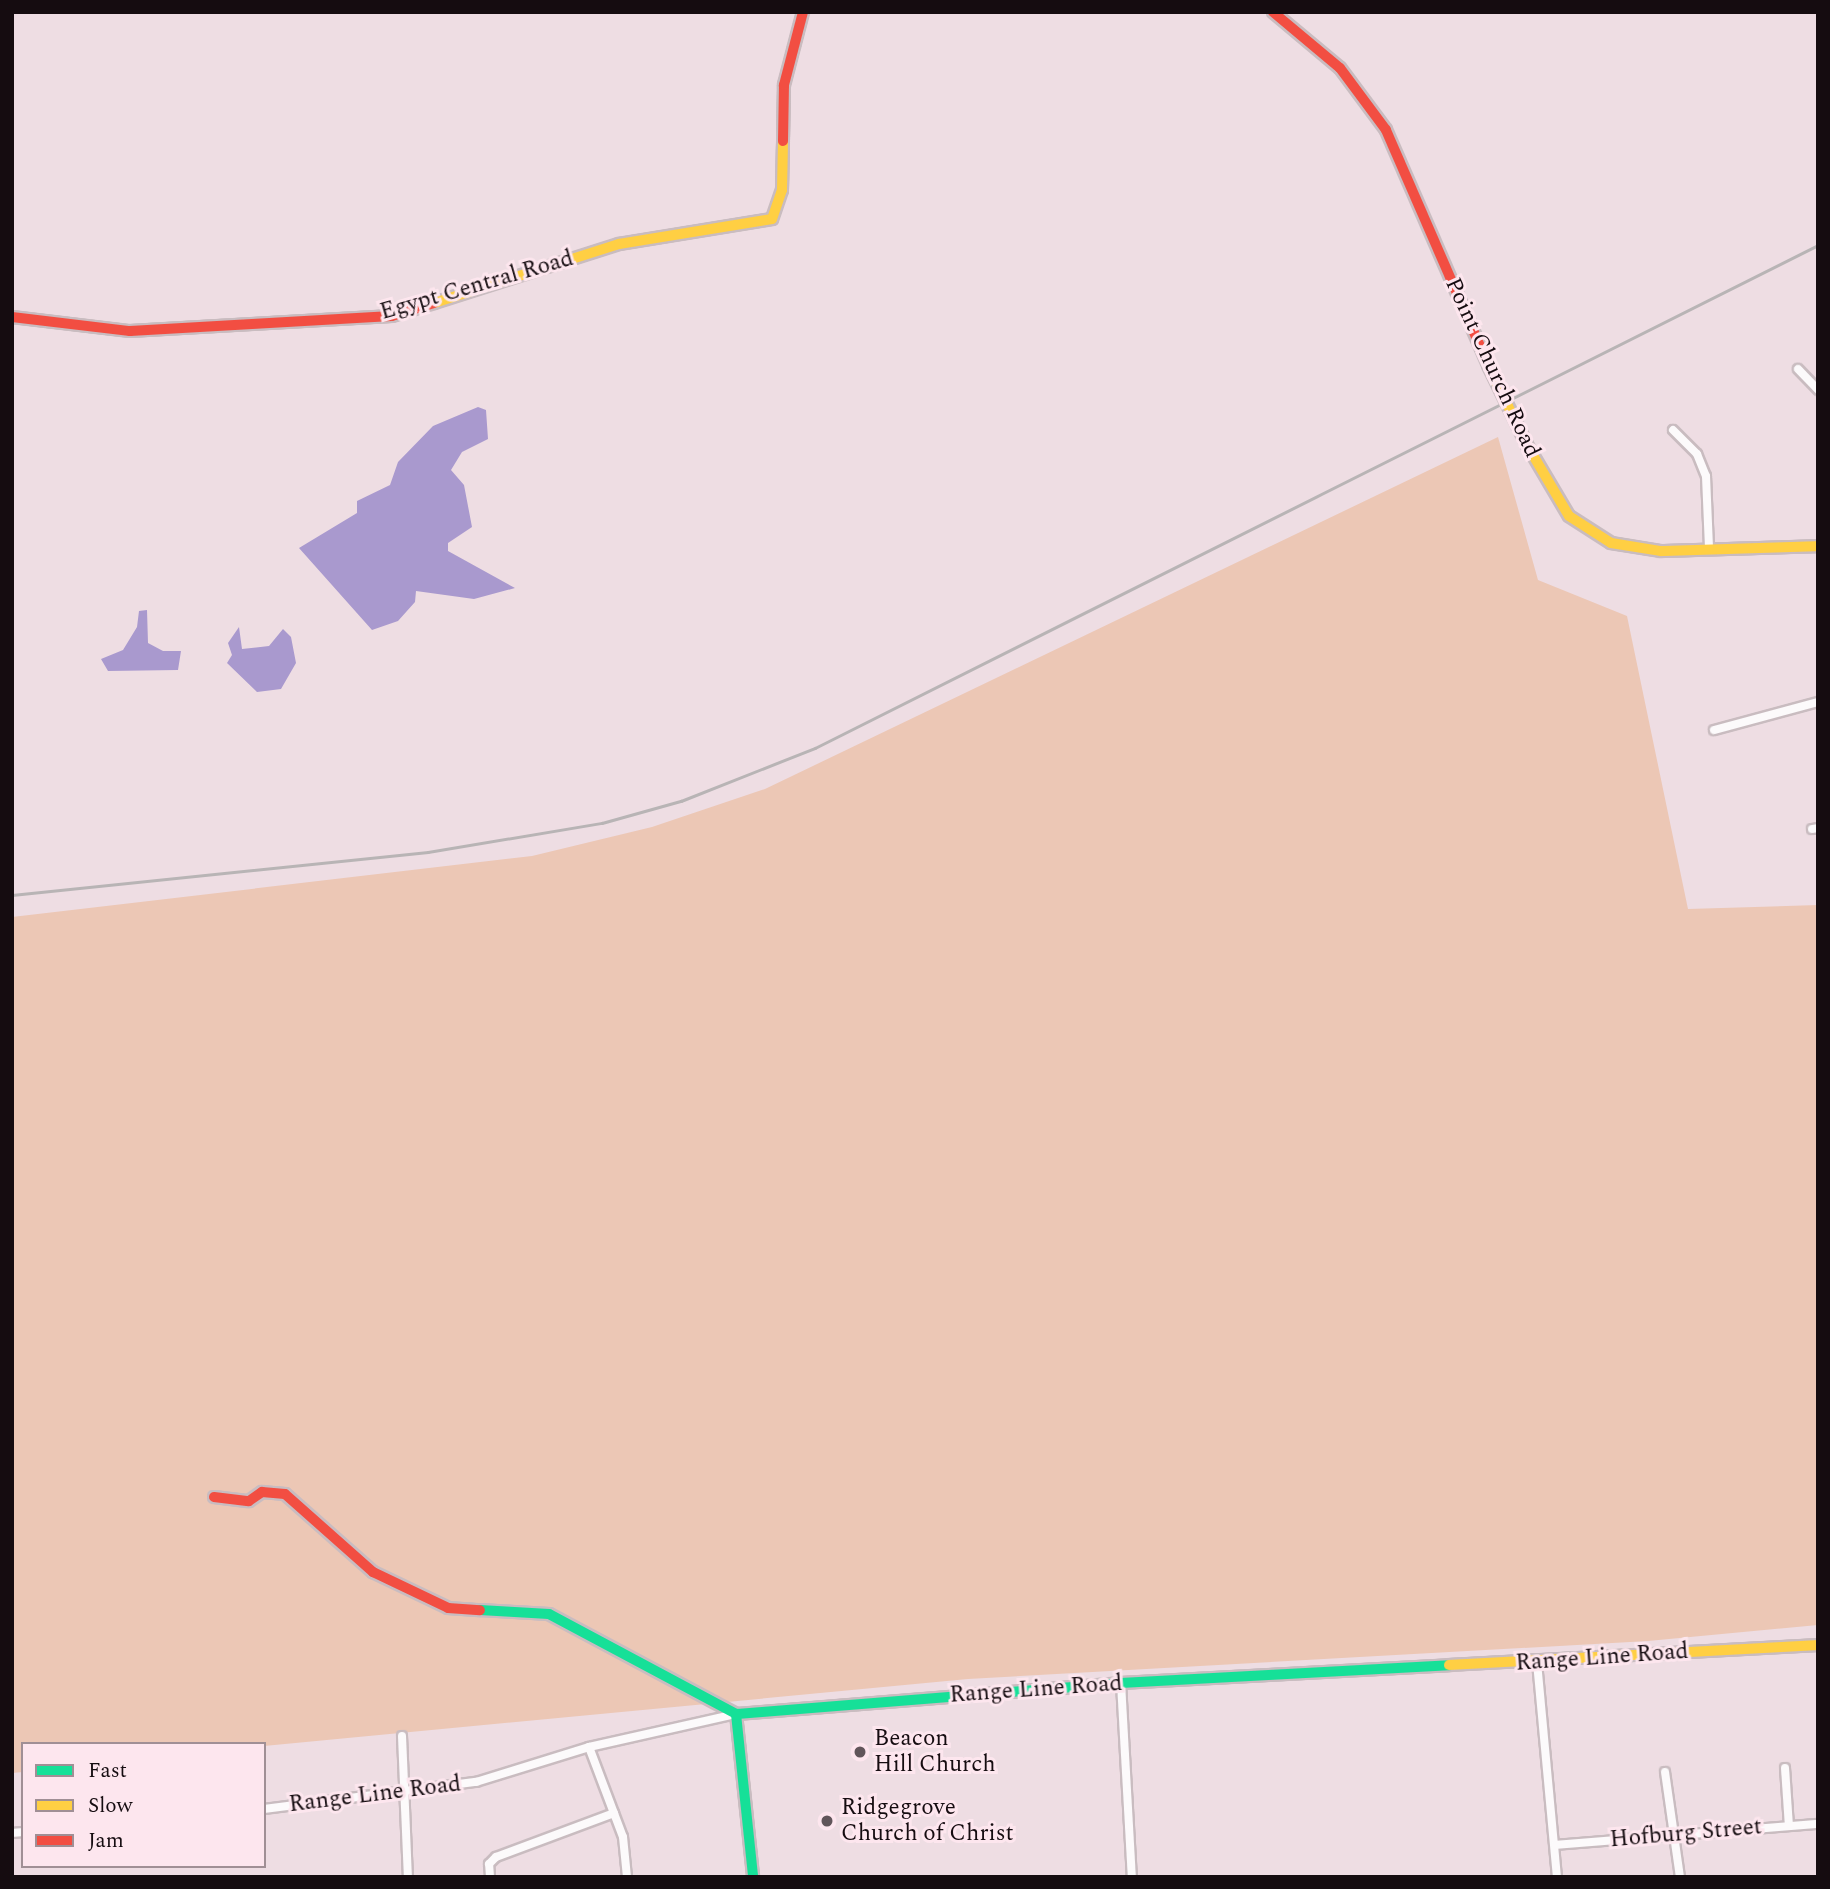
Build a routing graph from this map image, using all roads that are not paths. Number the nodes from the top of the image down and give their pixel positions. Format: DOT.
graph roads {
  1 [pos="803,12"];
  2 [pos="1273,12"];
  3 [pos="12,317"];
  4 [pos="1798,369"];
  5 [pos="1818,390"];
  6 [pos="1673,430"];
  7 [pos="1818,546"];
  8 [pos="1709,549"];
  9 [pos="1818,702"];
  10 [pos="1714,730"];
  11 [pos="214,1497"];
  12 [pos="1818,1645"];
  13 [pos="1537,1662"];
  14 [pos="1121,1683"];
  15 [pos="736,1714"];
  16 [pos="402,1736"];
  17 [pos="589,1748"];
  18 [pos="1785,1768"];
  19 [pos="1665,1772"];
  20 [pos="404,1795"];
  21 [pos="266,1809"];
  22 [pos="614,1813"];
  23 [pos="1818,1824"];
  24 [pos="1789,1826"];
  25 [pos="1676,1834"];
  26 [pos="1555,1845"];
  27 [pos="408,1877"];
  28 [pos="490,1877"];
  29 [pos="627,1877"];
  30 [pos="753,1877"];
  31 [pos="1132,1877"];
  32 [pos="1557,1877"];
  33 [pos="1679,1877"];
  1 -- 3 [label="street, Egypt Central Road"];
  2 -- 8 [label="street, Point Church Road, bridge"];
  4 -- 5 [label="street"];
  6 -- 8 [label="street"];
  7 -- 8 [label="street, Point Church Road"];
  9 -- 10 [label="street"];
  11 -- 15 [label="street"];
  12 -- 13 [label="street, Range Line Road"];
  13 -- 14 [label="street, Range Line Road"];
  13 -- 26 [label="street"];
  14 -- 15 [label="street, Range Line Road"];
  14 -- 31 [label="street"];
  15 -- 17 [label="street, Range Line Road"];
  15 -- 30 [label="street"];
  16 -- 20 [label="street"];
  17 -- 20 [label="street, Range Line Road"];
  17 -- 22 [label="street"];
  18 -- 24 [label="street"];
  19 -- 25 [label="street"];
  20 -- 21 [label="street, Range Line Road"];
  20 -- 27 [label="street"];
  22 -- 28 [label="street"];
  22 -- 29 [label="street"];
  23 -- 24 [label="street, Hofburg Street"];
  24 -- 25 [label="street, Hofburg Street"];
  25 -- 26 [label="street, Hofburg Street"];
  25 -- 33 [label="street"];
  26 -- 32 [label="street"];
}
